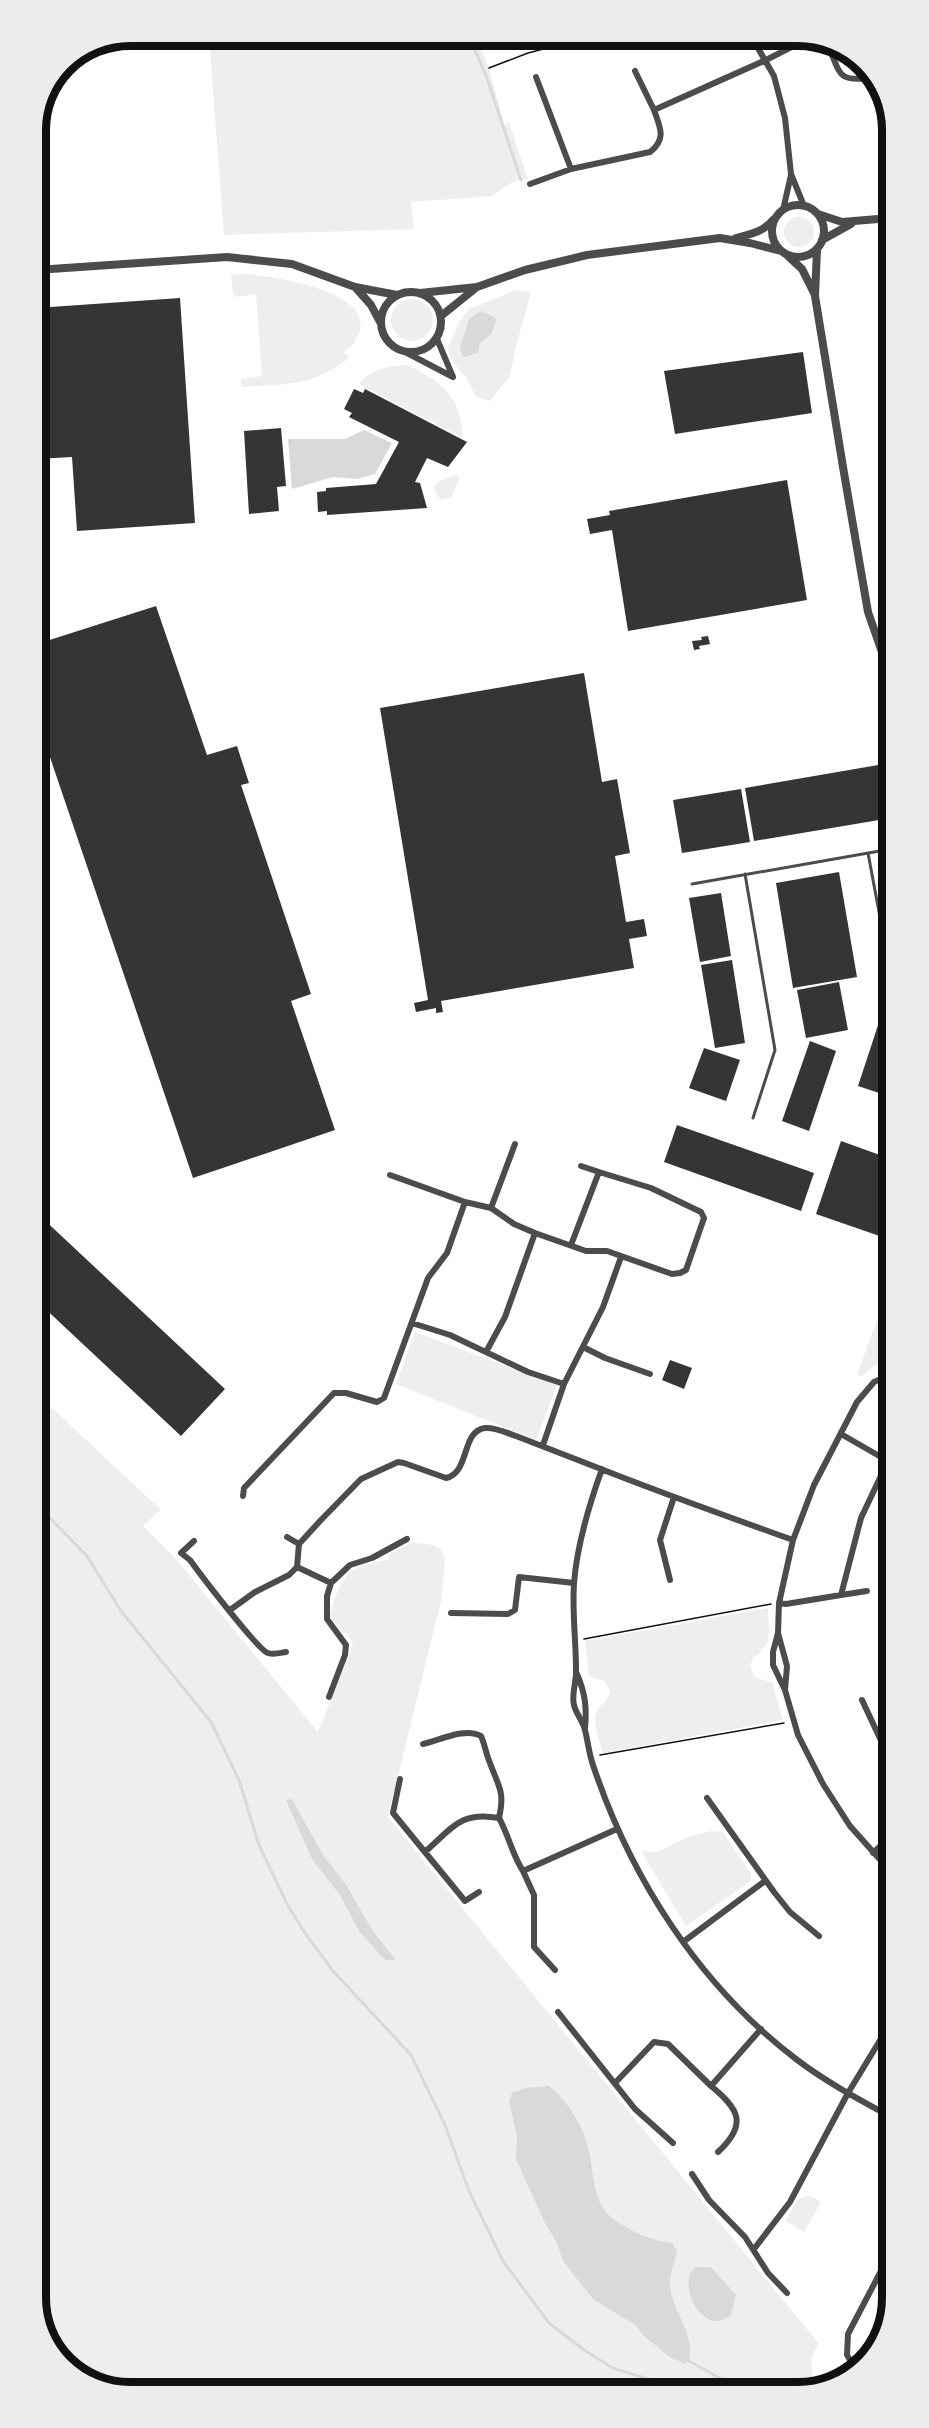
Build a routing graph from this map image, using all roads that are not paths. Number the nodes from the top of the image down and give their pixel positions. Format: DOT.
graph roads {
  1 [pos="758,47"];
  2 [pos="791,47"];
  3 [pos="832,53"];
  4 [pos="766,60"];
  5 [pos="635,71"];
  6 [pos="536,77"];
  7 [pos="865,79"];
  8 [pos="654,110"];
  9 [pos="571,169"];
  10 [pos="791,174"];
  11 [pos="530,184"];
  12 [pos="804,206"];
  13 [pos="783,210"];
  14 [pos="818,214"];
  15 [pos="776,217"];
  16 [pos="882,219"];
  17 [pos="858,222"];
  18 [pos="732,239"];
  19 [pos="822,241"];
  20 [pos="817,250"];
  21 [pos="784,253"];
  22 [pos="47,269"];
  23 [pos="355,287"];
  24 [pos="477,287"];
  25 [pos="420,293"];
  26 [pos="397,295"];
  27 [pos="815,296"];
  28 [pos="441,316"];
  29 [pos="380,323"];
  30 [pos="436,339"];
  31 [pos="406,353"];
  32 [pos="882,652"];
  33 [pos="882,851"];
  34 [pos="868,853"];
  35 [pos="745,874"];
  36 [pos="692,884"];
  37 [pos="882,928"];
  38 [pos="753,1118"];
  39 [pos="515,1143"];
  40 [pos="581,1166"];
  41 [pos="599,1172"];
  42 [pos="390,1175"];
  43 [pos="465,1203"];
  44 [pos="491,1208"];
  45 [pos="535,1233"];
  46 [pos="572,1245"];
  47 [pos="621,1257"];
  48 [pos="412,1323"];
  49 [pos="583,1347"];
  50 [pos="486,1352"];
  51 [pos="650,1374"];
  52 [pos="882,1378"];
  53 [pos="564,1384"];
  54 [pos="840,1434"];
  55 [pos="543,1445"];
  56 [pos="882,1458"];
  57 [pos="602,1469"];
  58 [pos="882,1477"];
  59 [pos="243,1496"];
  60 [pos="674,1497"];
  61 [pos="287,1537"];
  62 [pos="407,1539"];
  63 [pos="793,1540"];
  64 [pos="194,1541"];
  65 [pos="299,1544"];
  66 [pos="297,1567"];
  67 [pos="670,1580"];
  68 [pos="331,1583"];
  69 [pos="574,1583"];
  70 [pos="867,1591"];
  71 [pos="841,1595"];
  72 [pos="779,1603"];
  73 [pos="230,1610"];
  74 [pos="451,1613"];
  75 [pos="778,1633"];
  76 [pos="286,1652"];
  77 [pos="577,1672"];
  78 [pos="785,1690"];
  79 [pos="329,1697"];
  80 [pos="862,1700"];
  81 [pos="585,1728"];
  82 [pos="882,1743"];
  83 [pos="423,1744"];
  84 [pos="400,1779"];
  85 [pos="707,1798"];
  86 [pos="499,1818"];
  87 [pos="617,1829"];
  88 [pos="882,1844"];
  89 [pos="426,1851"];
  90 [pos="873,1853"];
  91 [pos="882,1862"];
  92 [pos="523,1871"];
  93 [pos="765,1881"];
  94 [pos="479,1892"];
  95 [pos="819,1936"];
  96 [pos="683,1942"];
  97 [pos="555,1971"];
  98 [pos="558,2012"];
  99 [pos="761,2029"];
  100 [pos="882,2037"];
  101 [pos="616,2082"];
  102 [pos="711,2086"];
  103 [pos="848,2093"];
  104 [pos="882,2112"];
  105 [pos="674,2144"];
  106 [pos="718,2152"];
  107 [pos="692,2174"];
  108 [pos="754,2249"];
  109 [pos="882,2269"];
  110 [pos="787,2293"];
  111 [pos="852,2362"];
  1 -- 4 [label="street"];
  2 -- 4 [label="street"];
  3 -- 7 [label="street"];
  4 -- 8 [label="street"];
  4 -- 10 [label="street"];
  5 -- 8 [label="street"];
  6 -- 9 [label="street"];
  8 -- 9 [label="street"];
  9 -- 11 [label="street"];
  10 -- 12 [label="street"];
  10 -- 13 [label="street"];
  12 -- 13 [label="street"];
  12 -- 14 [label="street"];
  13 -- 15 [label="street"];
  14 -- 17 [label="street"];
  14 -- 19 [label="street"];
  15 -- 18 [label="street"];
  15 -- 21 [label="street"];
  16 -- 17 [label="street"];
  17 -- 19 [label="street"];
  18 -- 21 [label="street"];
  18 -- 24 [label="street"];
  19 -- 20 [label="street"];
  20 -- 21 [label="street"];
  20 -- 27 [label="street"];
  21 -- 27 [label="street"];
  22 -- 23 [label="street"];
  23 -- 26 [label="street"];
  23 -- 29 [label="street"];
  24 -- 25 [label="street"];
  24 -- 28 [label="street"];
  25 -- 26 [label="street"];
  25 -- 28 [label="street"];
  26 -- 29 [label="street"];
  27 -- 32 [label="street"];
  28 -- 30 [label="street"];
  29 -- 31 [label="street"];
  30 -- 31 [label="street"];
  30 -- 31 [label="street"];
  33 -- 34 [label="lane"];
  34 -- 35 [label="lane"];
  34 -- 37 [label="lane"];
  35 -- 36 [label="lane"];
  35 -- 38 [label="lane"];
  39 -- 44 [label="street"];
  40 -- 41 [label="street"];
  41 -- 46 [label="street"];
  41 -- 47 [label="street"];
  42 -- 43 [label="street"];
  43 -- 44 [label="street"];
  43 -- 48 [label="street"];
  44 -- 45 [label="street"];
  45 -- 46 [label="street"];
  45 -- 50 [label="street"];
  46 -- 47 [label="street"];
  47 -- 49 [label="street"];
  48 -- 50 [label="street"];
  48 -- 59 [label="street"];
  49 -- 51 [label="street"];
  49 -- 53 [label="street"];
  50 -- 53 [label="street"];
  52 -- 54 [label="street"];
  53 -- 55 [label="street"];
  54 -- 56 [label="street"];
  54 -- 63 [label="street"];
  55 -- 57 [label="street"];
  55 -- 65 [label="street"];
  57 -- 60 [label="street"];
  57 -- 69 [label="street"];
  58 -- 71 [label="street"];
  60 -- 63 [label="street"];
  60 -- 67 [label="street"];
  61 -- 65 [label="street"];
  62 -- 68 [label="street"];
  63 -- 72 [label="street"];
  64 -- 73 [label="street"];
  65 -- 66 [label="street"];
  66 -- 68 [label="street"];
  66 -- 73 [label="street"];
  68 -- 79 [label="street"];
  69 -- 74 [label="street"];
  69 -- 77 [label="street"];
  70 -- 71 [label="street"];
  71 -- 72 [label="street"];
  72 -- 75 [label="street"];
  73 -- 76 [label="street"];
  75 -- 78 [label="street"];
  75 -- 78 [label="street"];
  77 -- 81 [label="street"];
  77 -- 81 [label="street"];
  78 -- 90 [label="street"];
  80 -- 82 [label="street"];
  81 -- 87 [label="street"];
  83 -- 86 [label="street"];
  84 -- 89 [label="street"];
  85 -- 93 [label="street"];
  86 -- 89 [label="street"];
  86 -- 92 [label="street"];
  87 -- 92 [label="street"];
  87 -- 96 [label="street"];
  88 -- 90 [label="street"];
  89 -- 94 [label="street"];
  90 -- 91 [label="street"];
  92 -- 97 [label="street"];
  93 -- 95 [label="street"];
  93 -- 96 [label="street"];
  96 -- 99 [label="street"];
  98 -- 101 [label="street"];
  99 -- 102 [label="street"];
  99 -- 103 [label="street"];
  100 -- 103 [label="street"];
  101 -- 102 [label="street"];
  101 -- 105 [label="street"];
  102 -- 106 [label="street"];
  103 -- 104 [label="street"];
  103 -- 108 [label="street"];
  107 -- 108 [label="street"];
  108 -- 110 [label="street"];
  109 -- 111 [label="street"];
}
